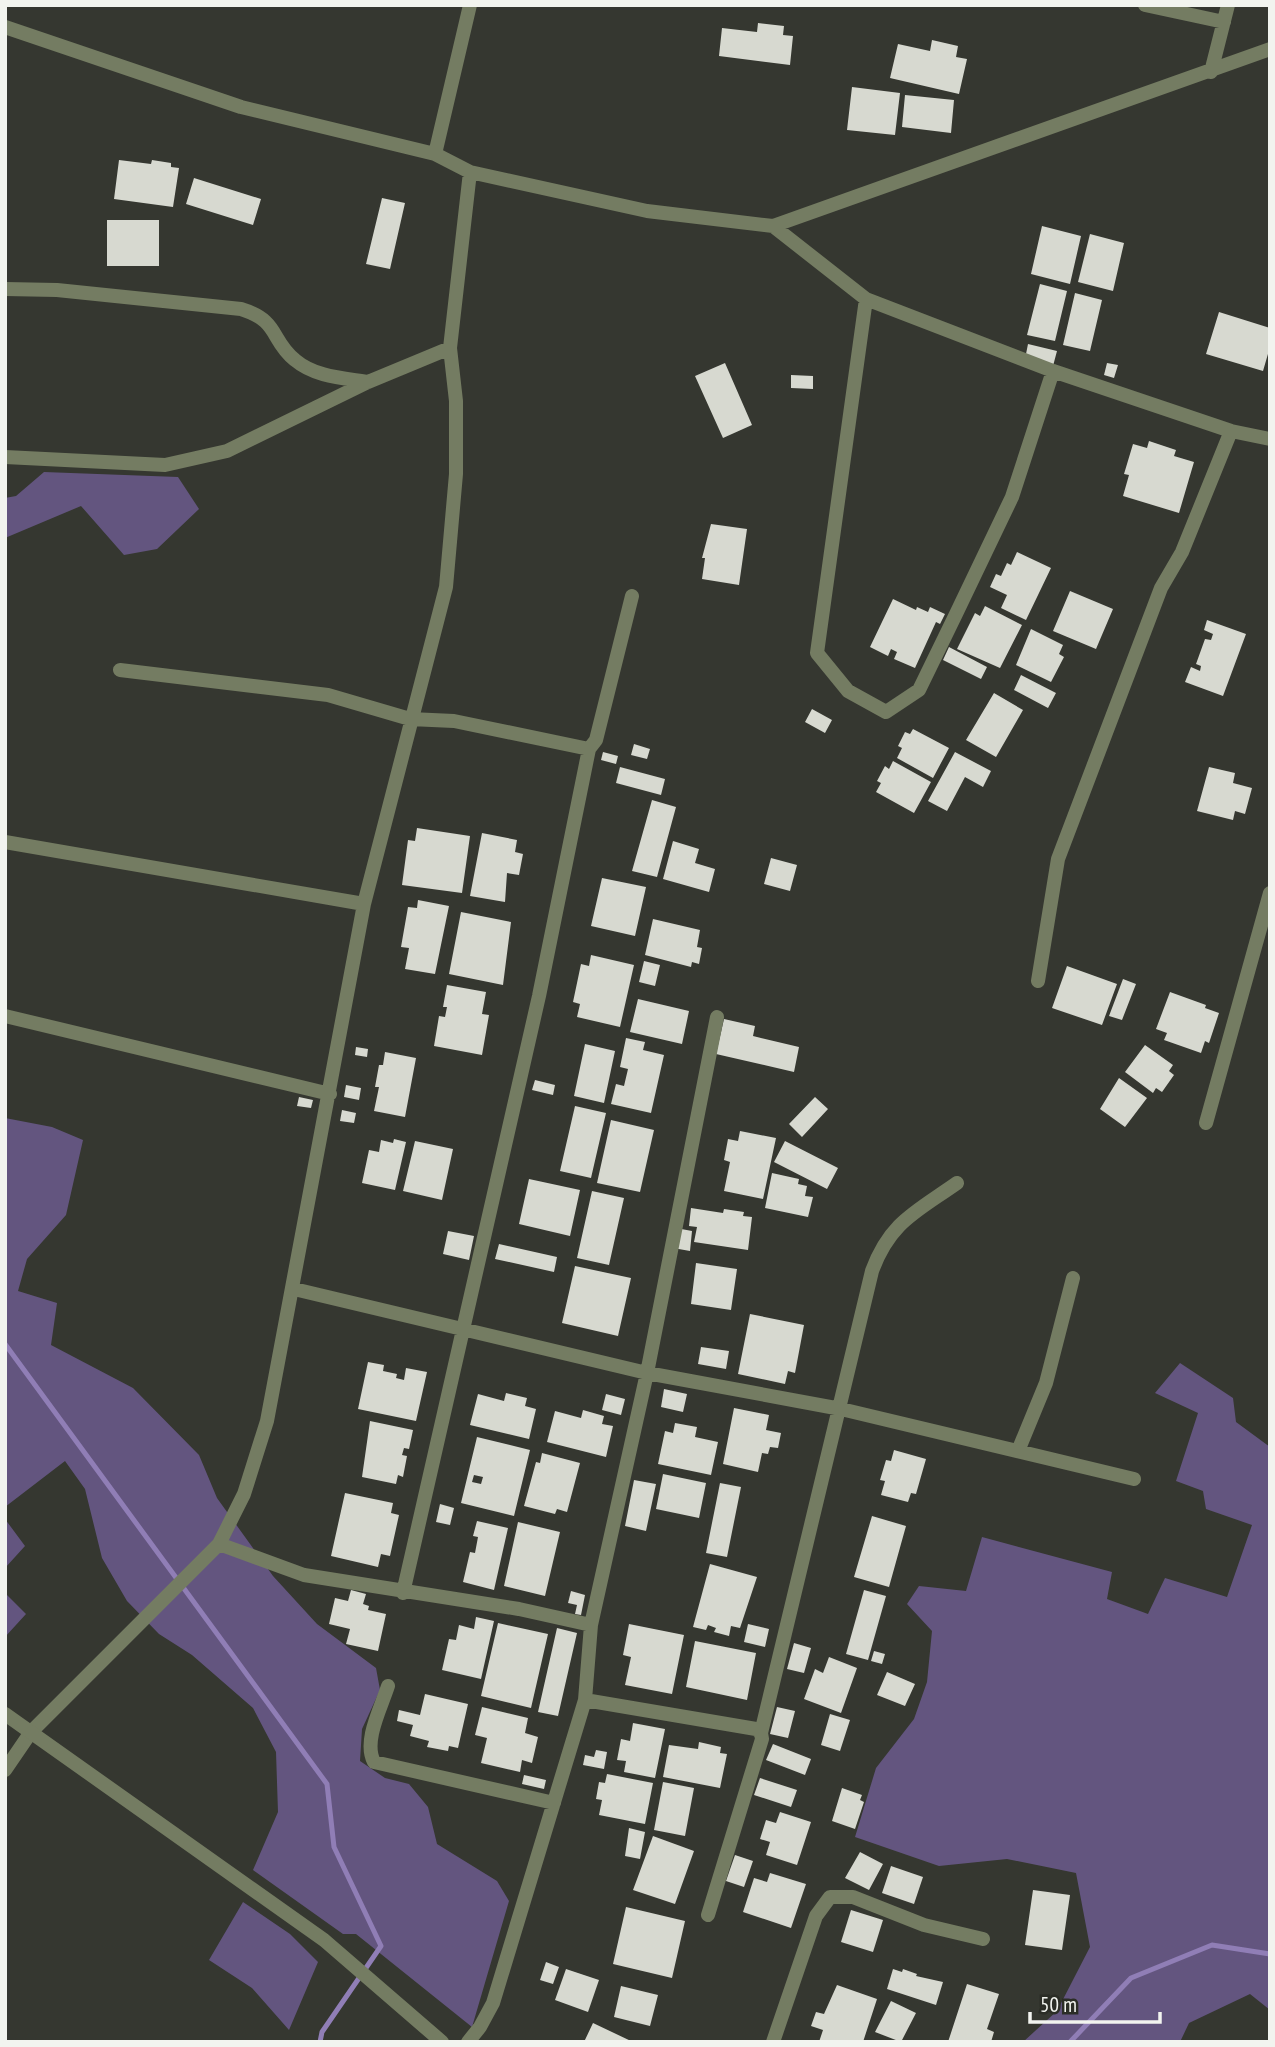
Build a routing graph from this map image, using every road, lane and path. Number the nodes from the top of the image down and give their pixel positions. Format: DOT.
graph roads {
  1 [pos="470,5"];
  2 [pos="1145,5"];
  3 [pos="1228,5"];
  4 [pos="1224,22"];
  5 [pos="5,27"];
  6 [pos="1270,49"];
  7 [pos="1212,72"];
  8 [pos="435,154"];
  9 [pos="470,172"];
  10 [pos="773,226"];
  11 [pos="5,289"];
  12 [pos="866,299"];
  13 [pos="450,348"];
  14 [pos="1053,372"];
  15 [pos="368,382"];
  16 [pos="1231,431"];
  17 [pos="1270,439"];
  18 [pos="5,457"];
  19 [pos="632,596"];
  20 [pos="120,670"];
  21 [pos="410,719"];
  22 [pos="589,749"];
  23 [pos="5,842"];
  24 [pos="1270,893"];
  25 [pos="365,904"];
  26 [pos="1038,981"];
  27 [pos="5,1016"];
  28 [pos="717,1017"];
  29 [pos="330,1094"];
  30 [pos="1206,1123"];
  31 [pos="957,1183"];
  32 [pos="1073,1278"];
  33 [pos="294,1289"];
  34 [pos="465,1331"];
  35 [pos="648,1373"];
  36 [pos="841,1409"];
  37 [pos="1018,1451"];
  38 [pos="1134,1479"];
  39 [pos="219,1544"];
  40 [pos="403,1593"];
  41 [pos="591,1625"];
  42 [pos="388,1686"];
  43 [pos="585,1700"];
  44 [pos="5,1714"];
  45 [pos="31,1732"];
  46 [pos="761,1733"];
  47 [pos="5,1770"];
  48 [pos="554,1803"];
  49 [pos="708,1915"];
  50 [pos="983,1939"];
  51 [pos="442,2042"];
  52 [pos="468,2042"];
  53 [pos="773,2042"];
  1 -- 8 [label="street"];
  2 -- 4 [label="street"];
  3 -- 4 [label="street"];
  4 -- 7 [label="street"];
  5 -- 8 [label="street"];
  6 -- 7 [label="street"];
  7 -- 10 [label="street"];
  8 -- 9 [label="street"];
  9 -- 10 [label="street"];
  9 -- 13 [label="street"];
  10 -- 12 [label="street"];
  11 -- 15 [label="street"];
  12 -- 14 [label="street"];
  12 -- 14 [label="street"];
  13 -- 15 [label="street"];
  13 -- 21 [label="street"];
  14 -- 16 [label="street"];
  15 -- 18 [label="street"];
  16 -- 17 [label="street"];
  16 -- 26 [label="street"];
  19 -- 22 [label="street"];
  20 -- 21 [label="street"];
  21 -- 22 [label="street"];
  21 -- 25 [label="street"];
  22 -- 34 [label="street"];
  23 -- 25 [label="street"];
  24 -- 30 [label="street"];
  25 -- 29 [label="street"];
  27 -- 29 [label="street"];
  28 -- 35 [label="street"];
  29 -- 33 [label="street"];
  31 -- 36 [label="street"];
  32 -- 37 [label="street"];
  33 -- 34 [label="street"];
  33 -- 39 [label="street"];
  34 -- 35 [label="street"];
  34 -- 40 [label="street"];
  35 -- 36 [label="street"];
  35 -- 41 [label="street"];
  36 -- 37 [label="street"];
  36 -- 46 [label="street"];
  37 -- 38 [label="street"];
  39 -- 40 [label="street"];
  39 -- 45 [label="street"];
  40 -- 41 [label="street"];
  41 -- 43 [label="street"];
  42 -- 48 [label="street"];
  43 -- 46 [label="street"];
  43 -- 48 [label="street"];
  44 -- 45 [label="street"];
  45 -- 47 [label="street"];
  45 -- 51 [label="street"];
  46 -- 49 [label="street"];
  48 -- 52 [label="street"];
  50 -- 53 [label="street"];
}
